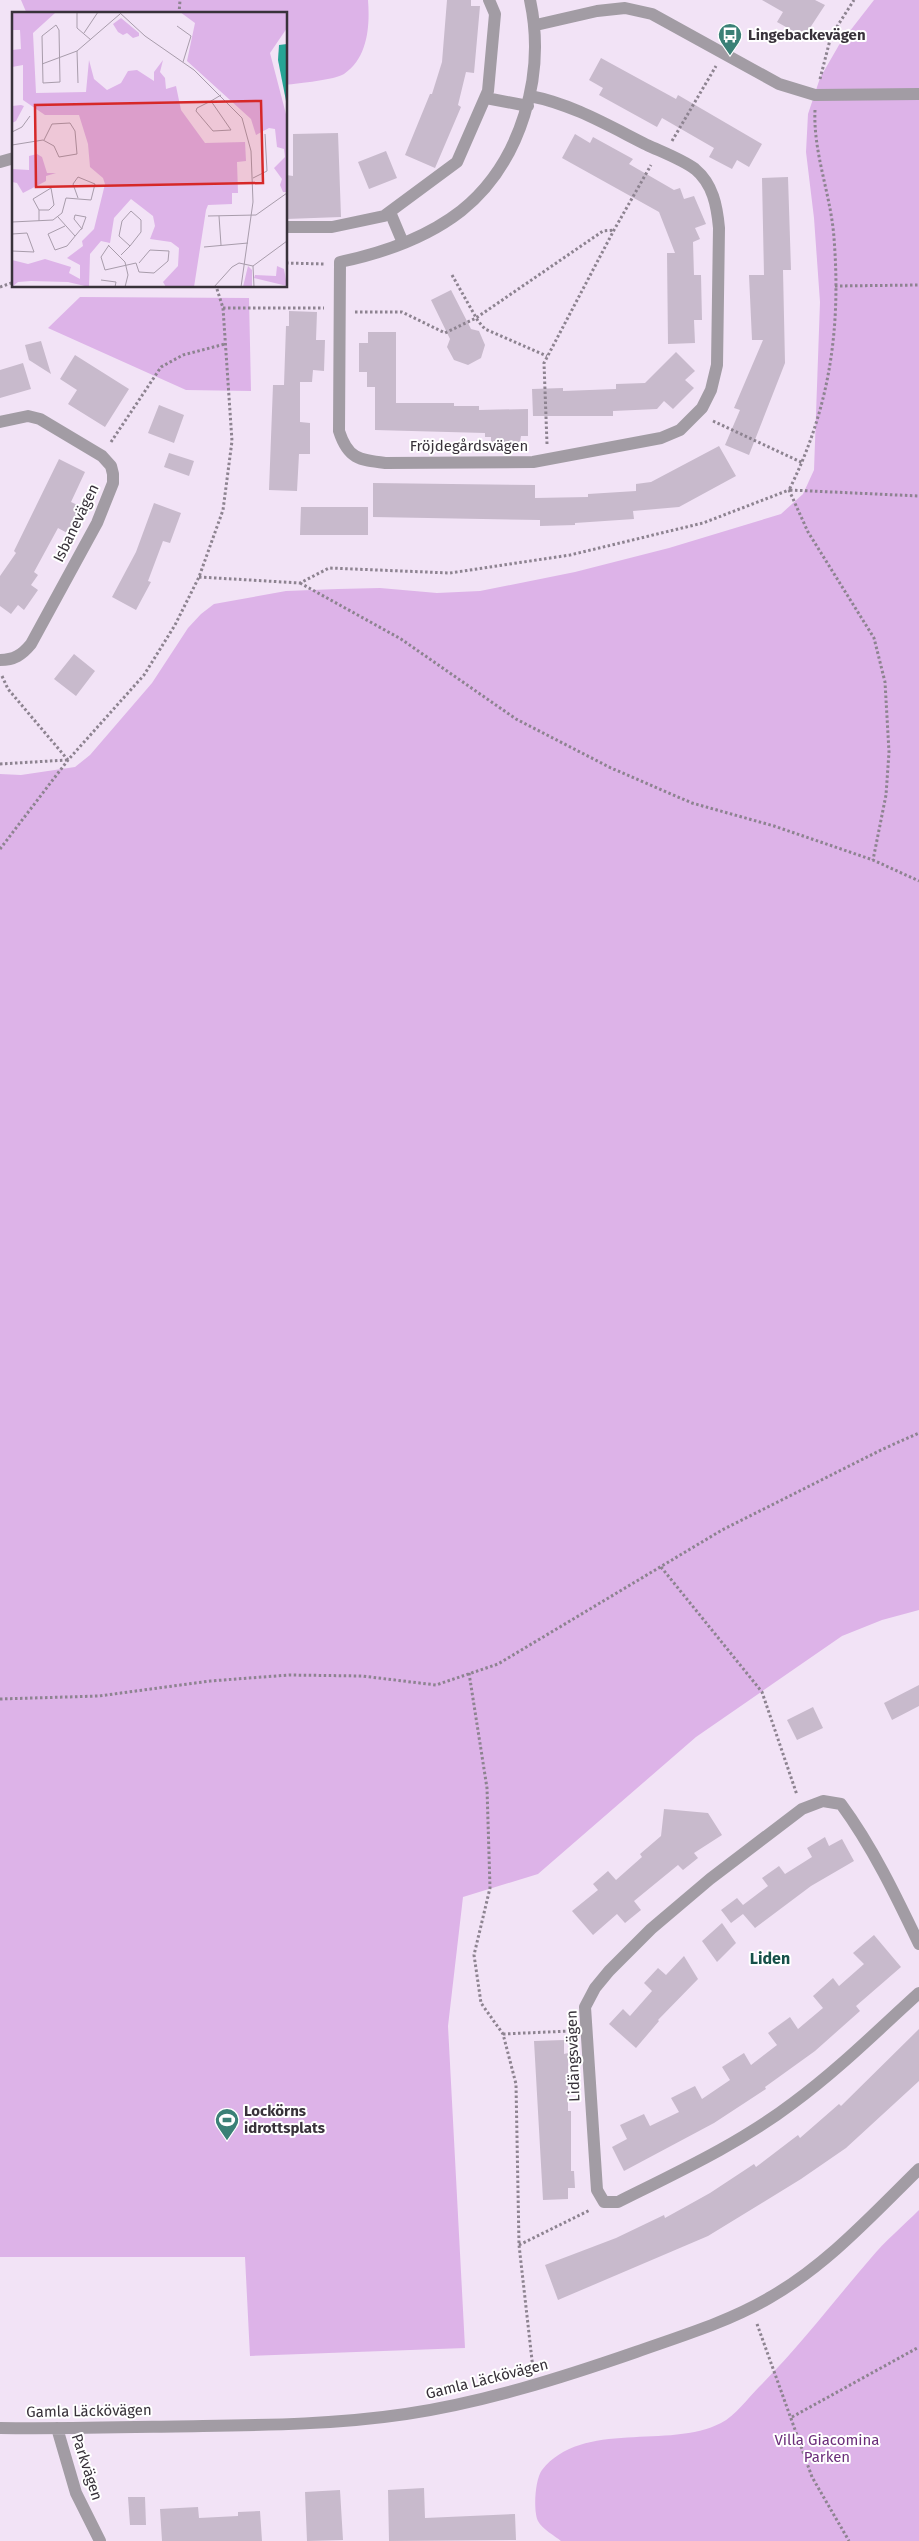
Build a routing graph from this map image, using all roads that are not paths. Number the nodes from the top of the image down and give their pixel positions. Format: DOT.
graph roads {
  1 [pos="490,0"];
  2 [pos="530,0"];
  3 [pos="536,25"];
  4 [pos="919,94"];
  5 [pos="486,98"];
  6 [pos="529,101"];
  7 [pos="390,212"];
  8 [pos="288,227"];
  9 [pos="403,243"];
  10 [pos="0,422"];
  11 [pos="0,660"];
  12 [pos="917,1935"];
  13 [pos="919,1993"];
  14 [pos="919,2169"];
  15 [pos="0,2428"];
  16 [pos="57,2428"];
  17 [pos="100,2541"];
  1 -- 5 [label="street"];
  2 -- 3 [label="street"];
  3 -- 4 [label="street"];
  3 -- 6 [label="street"];
  5 -- 6 [label="street, Fröjdegårdsvägen"];
  5 -- 7 [label="street"];
  6 -- 9 [label="street"];
  6 -- 9 [label="street, Fröjdegårdsvägen"];
  7 -- 8 [label="street"];
  7 -- 9 [label="street"];
  10 -- 11 [label="street, Isbanevägen"];
  12 -- 13 [label="street, Lidängsvägen"];
  14 -- 16 [label="street, Gamla Läckövägen"];
  15 -- 16 [label="street, Gamla Läckövägen"];
  16 -- 17 [label="street, Parkvägen"];
}
